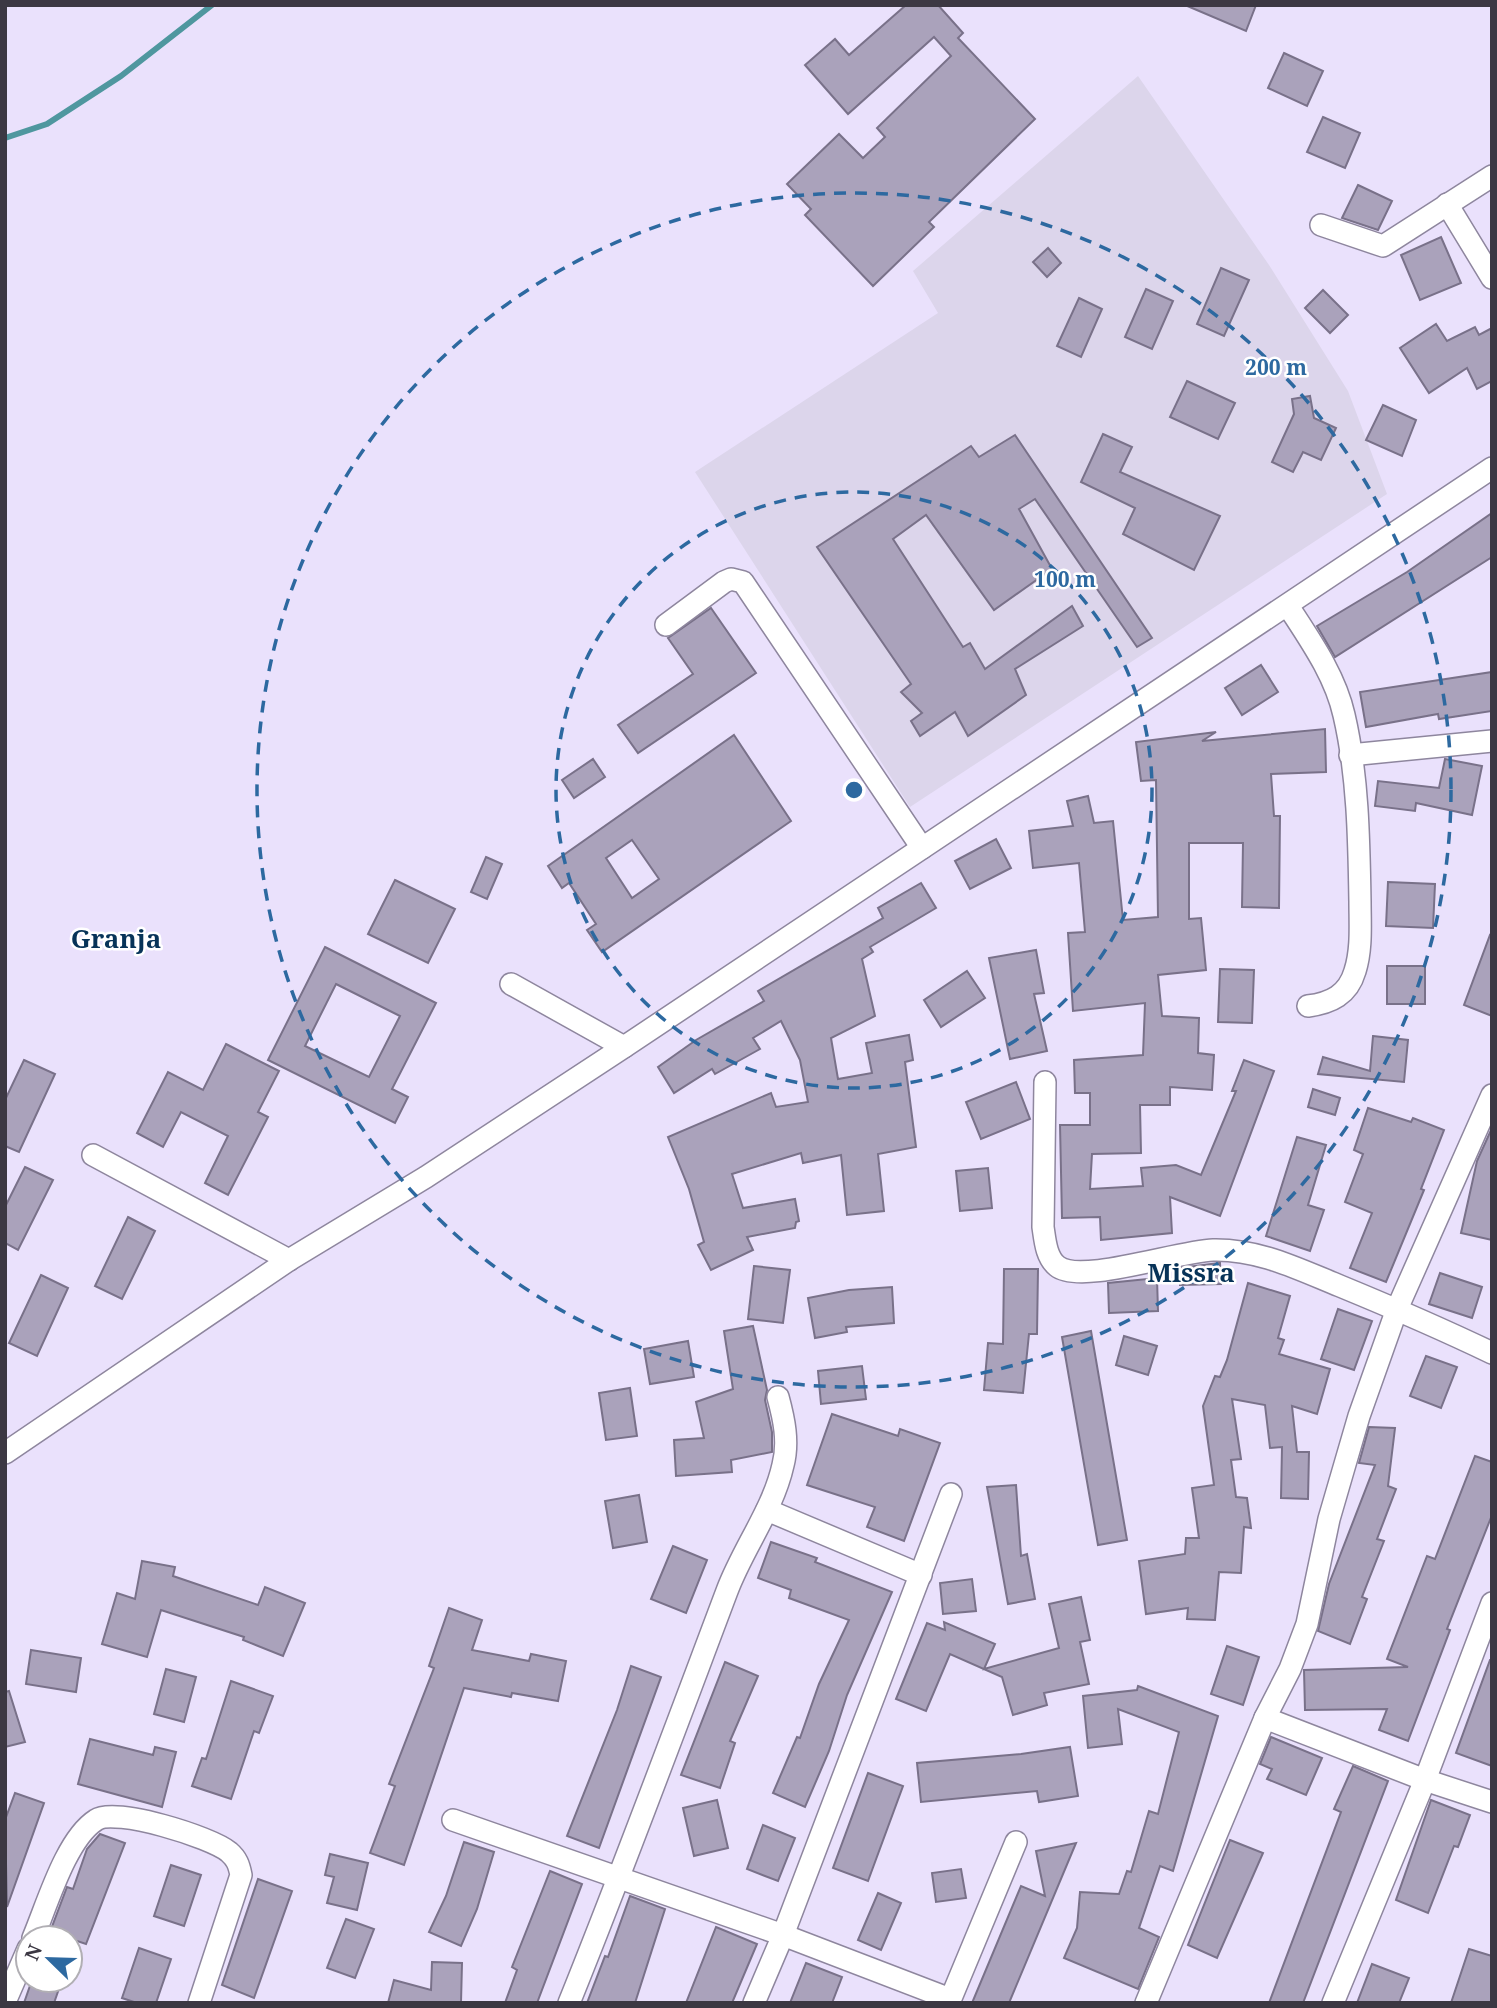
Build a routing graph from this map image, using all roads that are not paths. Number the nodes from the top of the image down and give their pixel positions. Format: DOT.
graph roads {
  1 [pos="1492,176"];
  2 [pos="1447,204"];
  3 [pos="1321,225"];
  4 [pos="1492,278"];
  5 [pos="1492,468"];
  6 [pos="1288,606"];
  7 [pos="666,625"];
  8 [pos="1492,741"];
  9 [pos="1350,755"];
  10 [pos="922,848"];
  11 [pos="512,984"];
  12 [pos="1308,1006"];
  13 [pos="624,1047"];
  14 [pos="1045,1083"];
  15 [pos="1490,1104"];
  16 [pos="93,1155"];
  17 [pos="289,1260"];
  18 [pos="1397,1309"];
  19 [pos="1492,1353"];
  20 [pos="778,1397"];
  21 [pos="5,1453"];
  22 [pos="951,1494"];
  23 [pos="767,1510"];
  24 [pos="921,1575"];
  25 [pos="1492,1603"];
  26 [pos="1265,1718"];
  27 [pos="1425,1780"];
  28 [pos="1492,1802"];
  29 [pos="453,1820"];
  30 [pos="1016,1842"];
  31 [pos="620,1878"];
  32 [pos="39,1924"];
  33 [pos="783,1935"];
  34 [pos="14,1981"];
  35 [pos="950,2001"];
  36 [pos="5,2002"];
  37 [pos="199,2003"];
  38 [pos="569,2003"];
  39 [pos="754,2003"];
  40 [pos="1146,2003"];
  41 [pos="1333,2003"];
  1 -- 2 [label="street"];
  2 -- 3 [label="street"];
  2 -- 4 [label="street"];
  5 -- 6 [label="street"];
  6 -- 9 [label="street"];
  6 -- 10 [label="street"];
  7 -- 10 [label="street"];
  8 -- 9 [label="street"];
  9 -- 12 [label="street"];
  10 -- 13 [label="street"];
  11 -- 13 [label="street"];
  13 -- 17 [label="street"];
  14 -- 18 [label="street"];
  15 -- 18 [label="street"];
  16 -- 17 [label="street"];
  17 -- 21 [label="street"];
  18 -- 19 [label="street"];
  18 -- 26 [label="street"];
  20 -- 23 [label="street"];
  22 -- 24 [label="street"];
  23 -- 24 [label="street"];
  23 -- 31 [label="street"];
  24 -- 33 [label="street"];
  25 -- 27 [label="street"];
  26 -- 27 [label="street"];
  26 -- 40 [label="street"];
  27 -- 28 [label="street"];
  27 -- 41 [label="street"];
  29 -- 31 [label="street"];
  30 -- 35 [label="street"];
  31 -- 33 [label="street"];
  31 -- 38 [label="street"];
  32 -- 37 [label="street"];
  33 -- 35 [label="street"];
  33 -- 39 [label="street"];
  34 -- 36 [label="street"];
}
